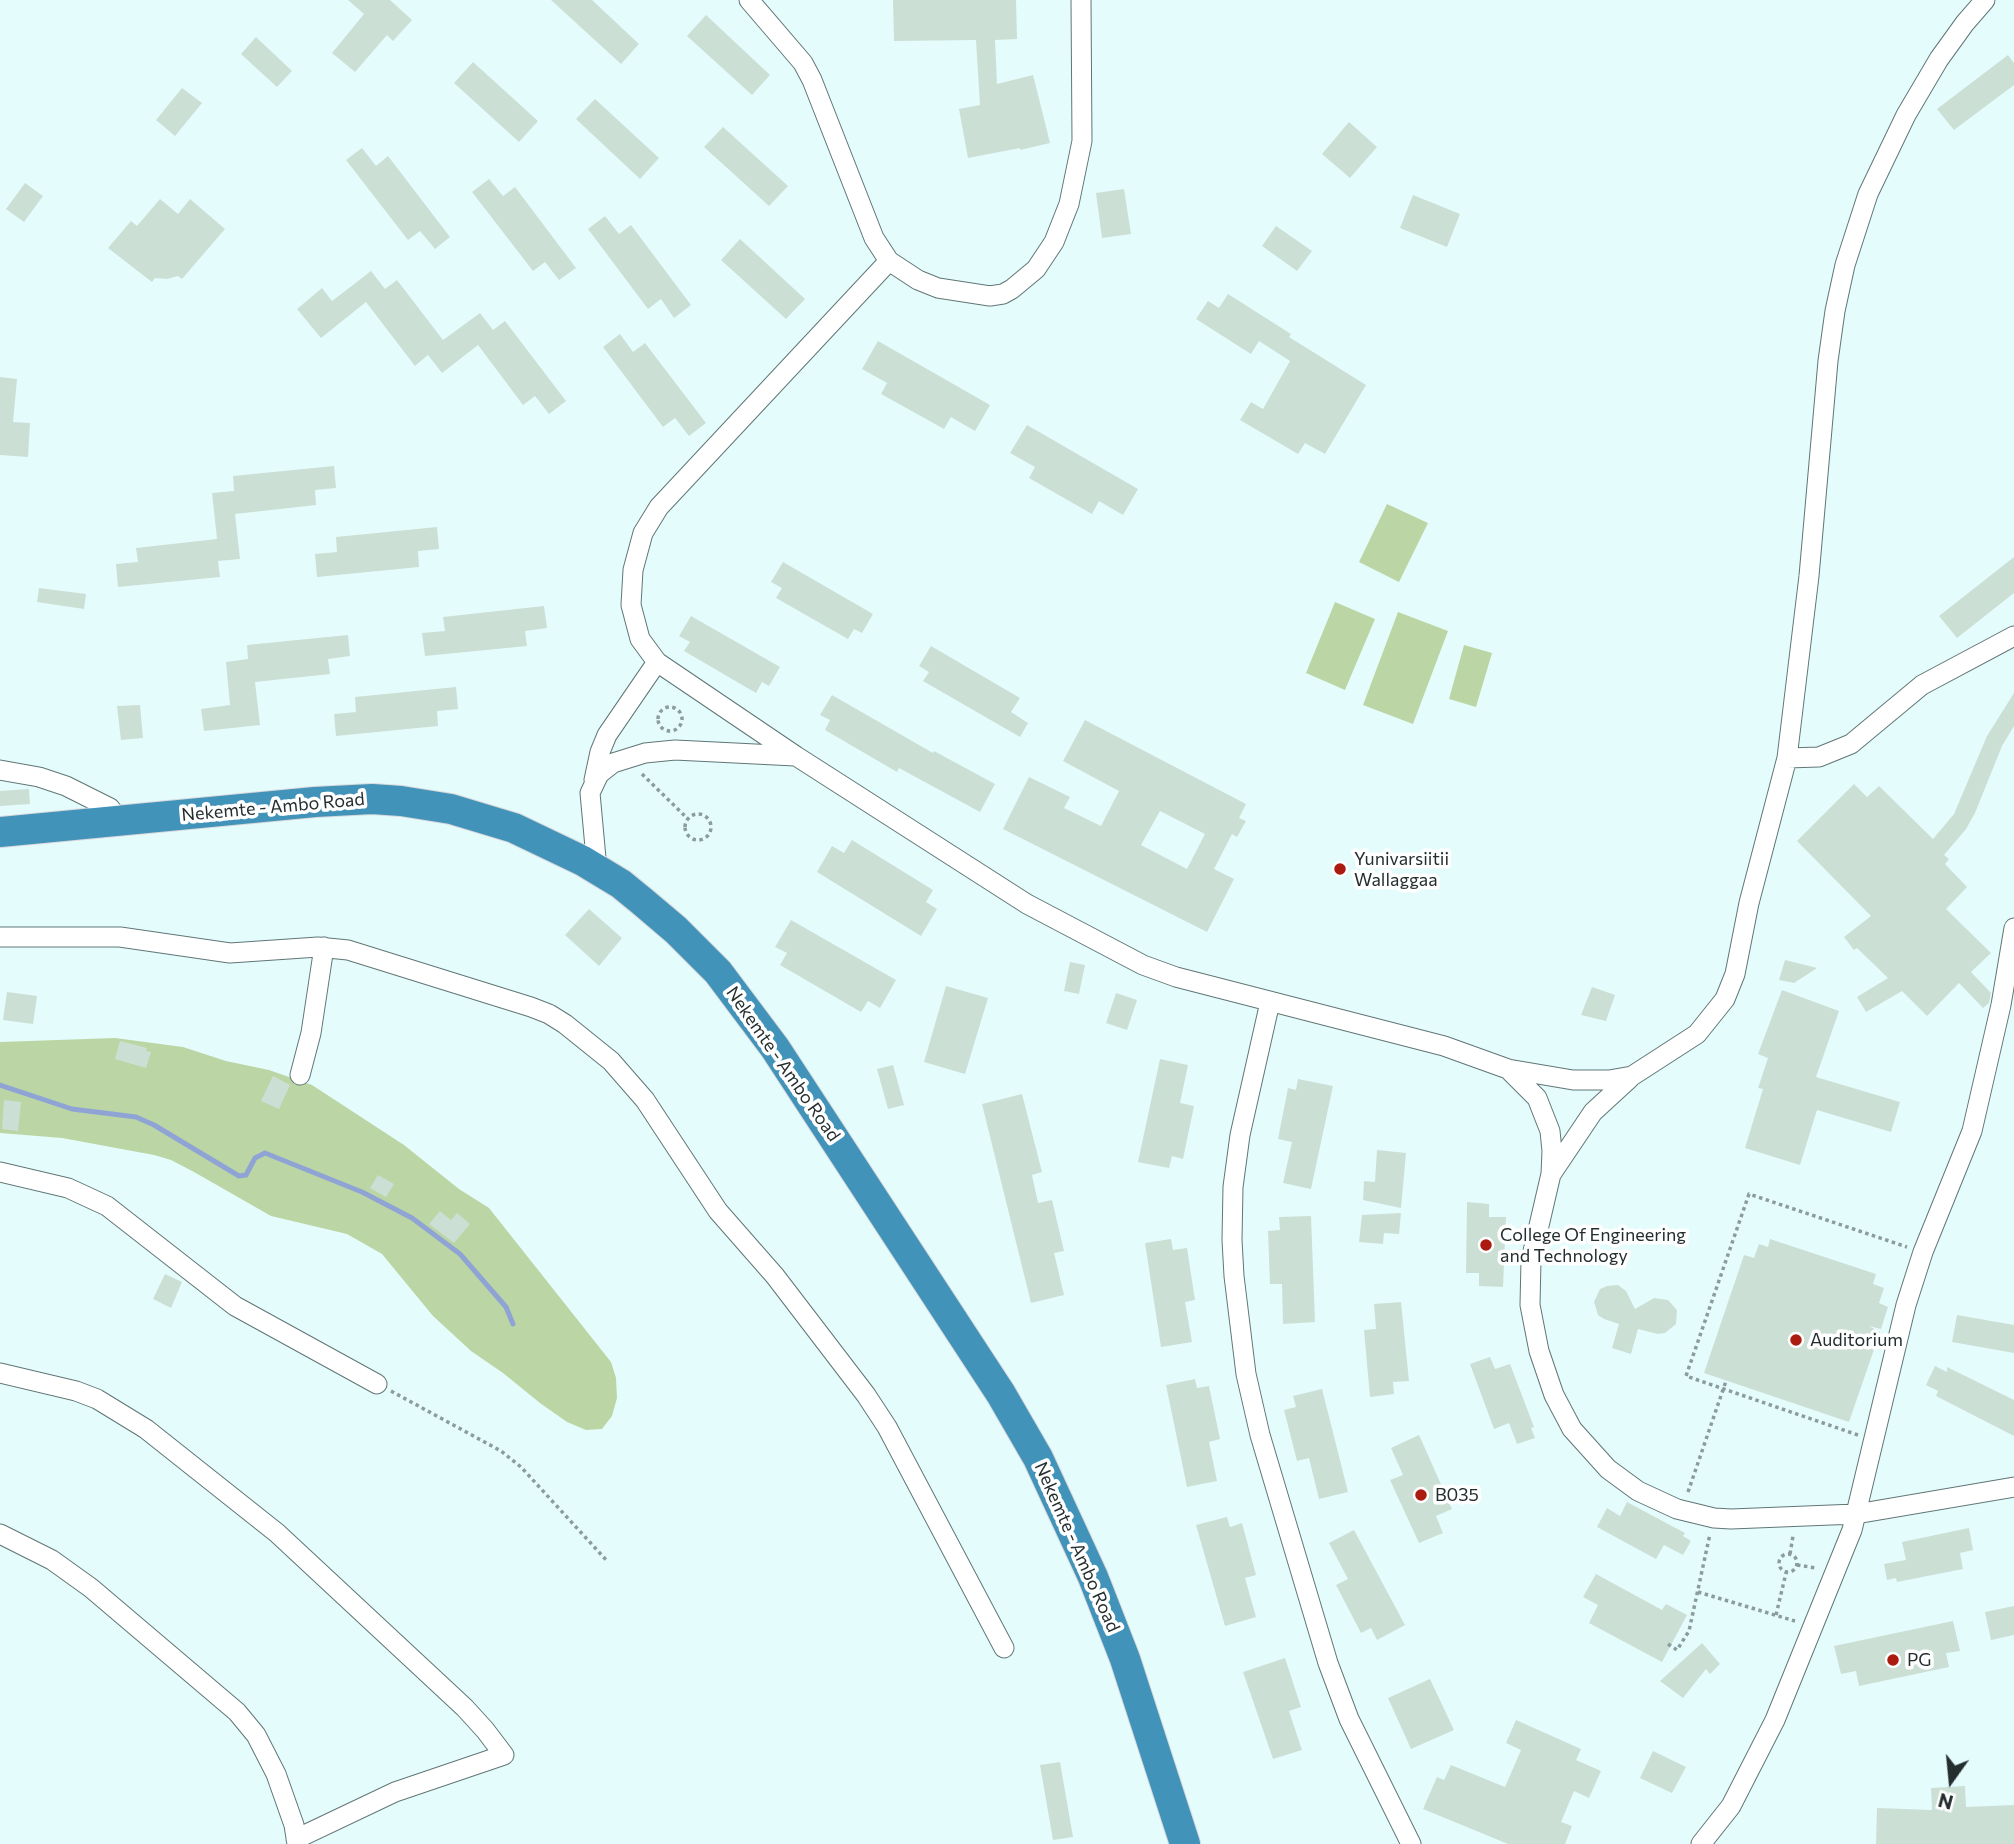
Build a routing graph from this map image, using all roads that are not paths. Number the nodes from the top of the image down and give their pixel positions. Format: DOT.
graph roads {
  1 [pos="749,0"];
  2 [pos="1081,0"];
  3 [pos="1986,0"];
  4 [pos="888,261"];
  5 [pos="2014,636"];
  6 [pos="657,662"];
  7 [pos="796,756"];
  8 [pos="1787,758"];
  9 [pos="0,770"];
  10 [pos="594,780"];
  11 [pos="119,820"];
  12 [pos="0,832"];
  13 [pos="597,869"];
  14 [pos="2014,928"];
  15 [pos="0,937"];
  16 [pos="324,947"];
  17 [pos="1270,1002"];
  18 [pos="1508,1069"];
  19 [pos="300,1075"];
  20 [pos="1632,1076"];
  21 [pos="0,1172"];
  22 [pos="1552,1174"];
  23 [pos="0,1373"];
  24 [pos="377,1384"];
  25 [pos="2014,1487"];
  26 [pos="1856,1514"];
  27 [pos="0,1534"];
  28 [pos="1004,1648"];
  29 [pos="297,1841"];
  30 [pos="1185,1844"];
  31 [pos="1411,1844"];
  32 [pos="1701,1844"];
  1 -- 4 [label="street"];
  2 -- 4 [label="street"];
  3 -- 8 [label="street"];
  4 -- 6 [label="street"];
  5 -- 8 [label="street"];
  6 -- 7 [label="street"];
  6 -- 10 [label="street"];
  7 -- 10 [label="street"];
  7 -- 17 [label="street"];
  8 -- 20 [label="street"];
  9 -- 11 [label="street"];
  10 -- 13 [label="street"];
  11 -- 12 [label="highway, Nekemte - Ambo Road"];
  11 -- 13 [label="highway, Nekemte - Ambo Road"];
  13 -- 30 [label="highway, Nekemte - Ambo Road"];
  14 -- 26 [label="street"];
  15 -- 16 [label="street"];
  16 -- 19 [label="street"];
  16 -- 28 [label="street"];
  17 -- 18 [label="street"];
  17 -- 31 [label="street"];
  18 -- 20 [label="street"];
  18 -- 22 [label="street"];
  20 -- 22 [label="street"];
  21 -- 24 [label="street"];
  22 -- 26 [label="street"];
  23 -- 29 [label="street"];
  25 -- 26 [label="street"];
  26 -- 32 [label="street"];
  27 -- 29 [label="street"];
}
